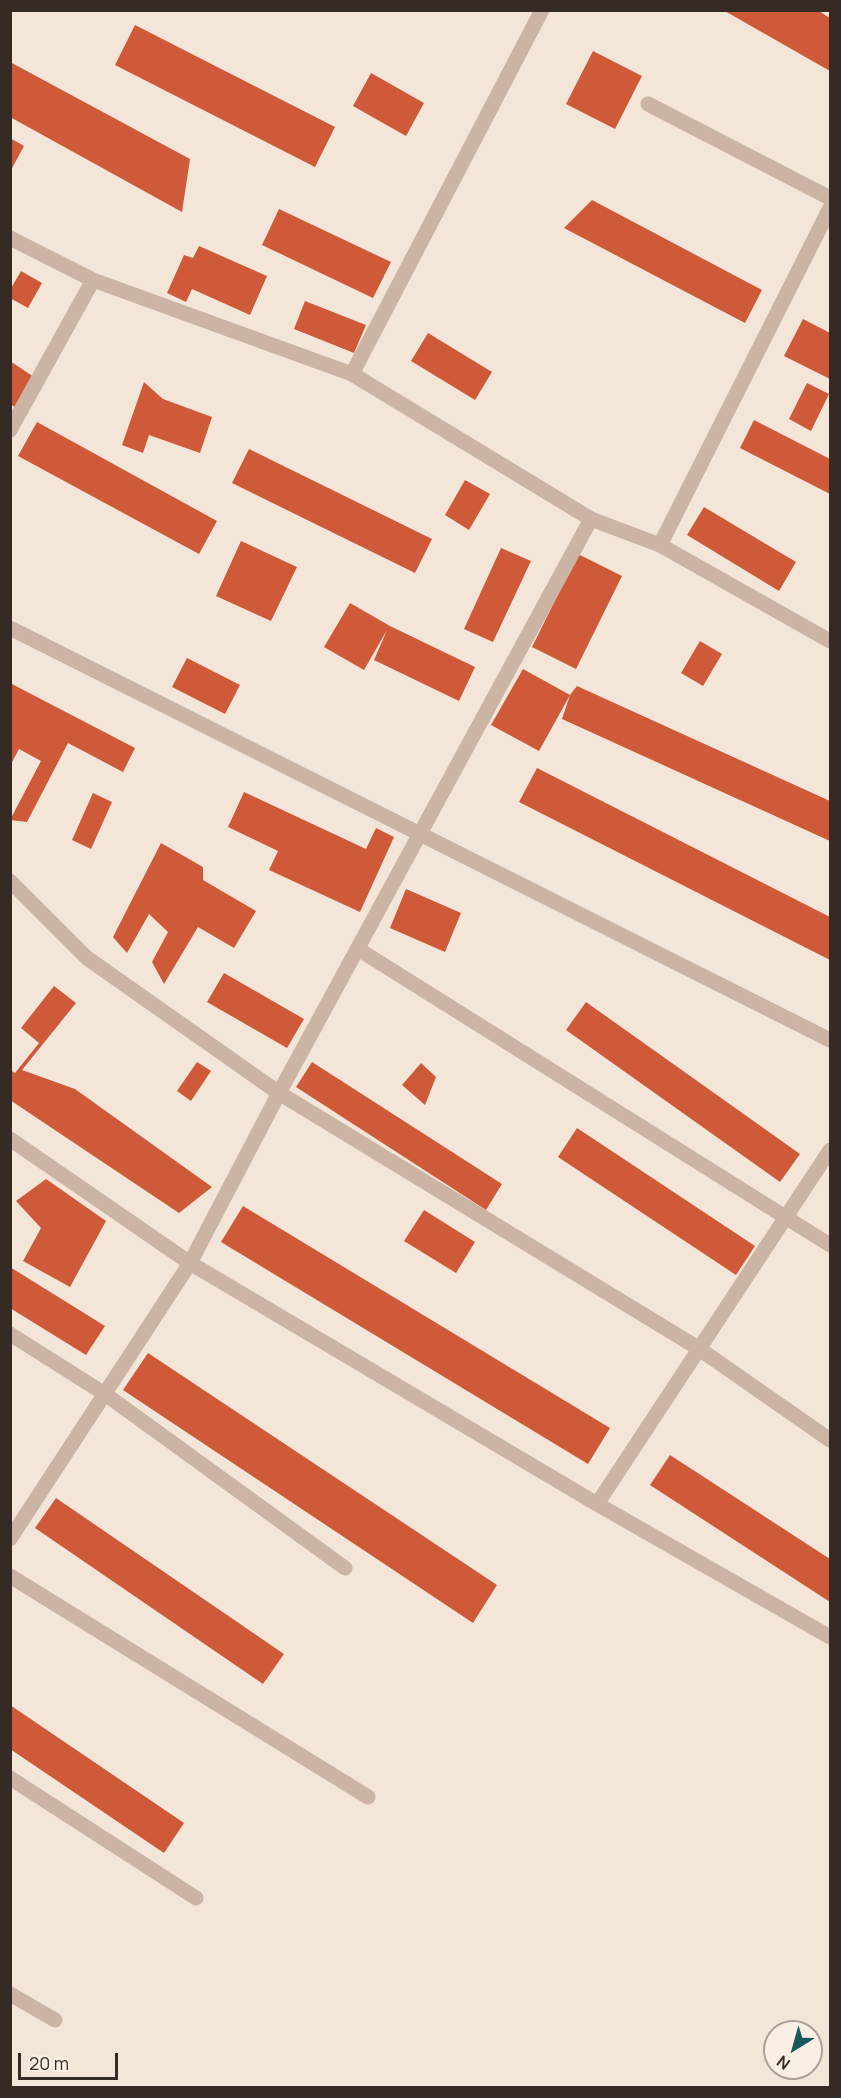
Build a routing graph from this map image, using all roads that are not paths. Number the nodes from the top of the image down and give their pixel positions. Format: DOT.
graph roads {
  1 [pos="542,10"];
  2 [pos="648,104"];
  3 [pos="831,198"];
  4 [pos="831,208"];
  5 [pos="10,238"];
  6 [pos="93,280"];
  7 [pos="352,374"];
  8 [pos="10,430"];
  9 [pos="591,519"];
  10 [pos="660,545"];
  11 [pos="10,627"];
  12 [pos="831,641"];
  13 [pos="420,835"];
  14 [pos="10,881"];
  15 [pos="358,949"];
  16 [pos="831,1041"];
  17 [pos="279,1093"];
  18 [pos="10,1139"];
  19 [pos="831,1150"];
  20 [pos="787,1217"];
  21 [pos="831,1245"];
  22 [pos="190,1263"];
  23 [pos="10,1334"];
  24 [pos="698,1348"];
  25 [pos="105,1394"];
  26 [pos="831,1440"];
  27 [pos="597,1504"];
  28 [pos="10,1539"];
  29 [pos="345,1568"];
  30 [pos="10,1576"];
  31 [pos="831,1637"];
  32 [pos="10,1778"];
  33 [pos="368,1797"];
  34 [pos="196,1898"];
  35 [pos="10,1994"];
  36 [pos="55,2020"];
  1 -- 7 [label="street"];
  2 -- 3 [label="street"];
  4 -- 10 [label="street"];
  5 -- 6 [label="street"];
  6 -- 7 [label="street"];
  6 -- 8 [label="street"];
  7 -- 9 [label="street"];
  9 -- 10 [label="street"];
  9 -- 13 [label="street"];
  10 -- 12 [label="street"];
  11 -- 13 [label="street"];
  13 -- 15 [label="street"];
  13 -- 16 [label="street"];
  14 -- 17 [label="street"];
  15 -- 17 [label="street"];
  15 -- 20 [label="street"];
  17 -- 22 [label="street"];
  17 -- 24 [label="street"];
  18 -- 22 [label="street"];
  19 -- 20 [label="street"];
  20 -- 21 [label="street"];
  20 -- 24 [label="street"];
  22 -- 25 [label="street"];
  22 -- 27 [label="street"];
  23 -- 25 [label="street"];
  24 -- 26 [label="street"];
  24 -- 27 [label="street"];
  25 -- 28 [label="street"];
  25 -- 29 [label="street"];
  27 -- 31 [label="street"];
  30 -- 33 [label="street"];
  32 -- 34 [label="street"];
  35 -- 36 [label="street"];
}
